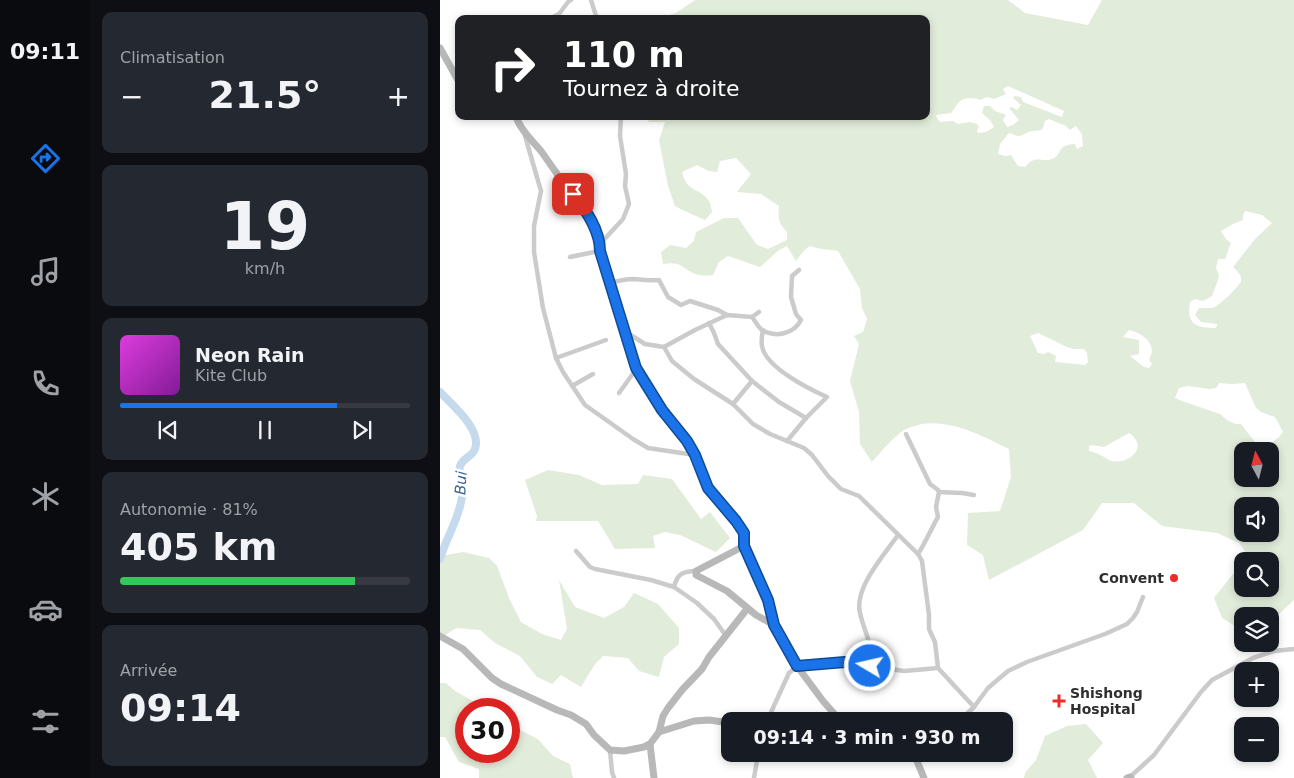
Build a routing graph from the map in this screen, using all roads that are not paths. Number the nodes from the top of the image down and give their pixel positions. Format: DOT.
graph roads {
  1 [pos="571,0"];
  2 [pos="590,0"];
  3 [pos="557,15"];
  4 [pos="596,15"];
  5 [pos="440,48"];
  6 [pos="455,75"];
  7 [pos="517,120"];
  8 [pos="621,120"];
  9 [pos="524,133"];
  10 [pos="600,247"];
  11 [pos="570,257"];
  12 [pos="799,270"];
  13 [pos="610,283"];
  14 [pos="759,312"];
  15 [pos="728,316"];
  16 [pos="752,317"];
  17 [pos="709,323"];
  18 [pos="763,330"];
  19 [pos="625,331"];
  20 [pos="606,340"];
  21 [pos="664,347"];
  22 [pos="556,358"];
  23 [pos="636,368"];
  24 [pos="593,374"];
  25 [pos="752,381"];
  26 [pos="572,386"];
  27 [pos="619,393"];
  28 [pos="733,404"];
  29 [pos="806,418"];
  30 [pos="906,434"];
  31 [pos="787,441"];
  32 [pos="695,455"];
  33 [pos="939,492"];
  34 [pos="974,495"];
  35 [pos="898,535"];
  36 [pos="744,546"];
  37 [pos="576,551"];
  38 [pos="918,554"];
  39 [pos="696,571"];
  40 [pos="674,587"];
  41 [pos="1142,597"];
  42 [pos="747,609"];
  43 [pos="774,625"];
  44 [pos="440,636"];
  45 [pos="726,636"];
  46 [pos="1294,649"];
  47 [pos="797,666"];
  48 [pos="870,666"];
  49 [pos="938,668"];
  50 [pos="974,707"];
  51 [pos="771,712"];
  52 [pos="832,712"];
  53 [pos="969,712"];
  54 [pos="721,722"];
  55 [pos="659,732"];
  56 [pos="650,744"];
  57 [pos="610,750"];
  58 [pos="757,762"];
  59 [pos="917,762"];
  60 [pos="614,778"];
  61 [pos="654,778"];
  62 [pos="754,778"];
  63 [pos="924,778"];
  64 [pos="1129,778"];
  1 -- 3 [label="street"];
  2 -- 4 [label="street"];
  5 -- 6 [label="street"];
  7 -- 9 [label="street"];
  8 -- 10 [label="street"];
  9 -- 10 [label="street"];
  9 -- 22 [label="street"];
  10 -- 11 [label="street"];
  10 -- 13 [label="street"];
  12 -- 18 [label="street"];
  13 -- 15 [label="street"];
  13 -- 19 [label="street"];
  14 -- 16 [label="street"];
  15 -- 16 [label="street"];
  15 -- 17 [label="street"];
  16 -- 18 [label="street"];
  17 -- 21 [label="street"];
  17 -- 25 [label="street"];
  18 -- 29 [label="street"];
  19 -- 21 [label="street"];
  19 -- 23 [label="street"];
  20 -- 22 [label="street"];
  21 -- 28 [label="street"];
  22 -- 26 [label="street"];
  23 -- 27 [label="street"];
  23 -- 32 [label="street"];
  24 -- 26 [label="street"];
  25 -- 28 [label="street"];
  25 -- 29 [label="street"];
  26 -- 32 [label="street"];
  28 -- 31 [label="street"];
  29 -- 31 [label="street"];
  30 -- 33 [label="street"];
  31 -- 35 [label="street"];
  32 -- 36 [label="street"];
  33 -- 34 [label="street"];
  33 -- 38 [label="street"];
  35 -- 38 [label="street"];
  35 -- 48 [label="street"];
  36 -- 39 [label="street"];
  36 -- 43 [label="street"];
  37 -- 40 [label="street"];
  38 -- 49 [label="street"];
  39 -- 40 [label="street"];
  39 -- 42 [label="street"];
  40 -- 45 [label="street"];
  41 -- 50 [label="street"];
  42 -- 43 [label="street"];
  42 -- 45 [label="street"];
  43 -- 47 [label="street"];
  44 -- 57 [label="street"];
  45 -- 55 [label="street"];
  46 -- 64 [label="street"];
  47 -- 48 [label="street"];
  47 -- 51 [label="street"];
  47 -- 52 [label="street"];
  48 -- 49 [label="street"];
  49 -- 50 [label="street"];
  50 -- 53 [label="street"];
  54 -- 55 [label="street"];
  55 -- 56 [label="street"];
  56 -- 57 [label="street"];
  56 -- 61 [label="street"];
  57 -- 60 [label="street"];
  58 -- 62 [label="street"];
  59 -- 63 [label="street"];
}
